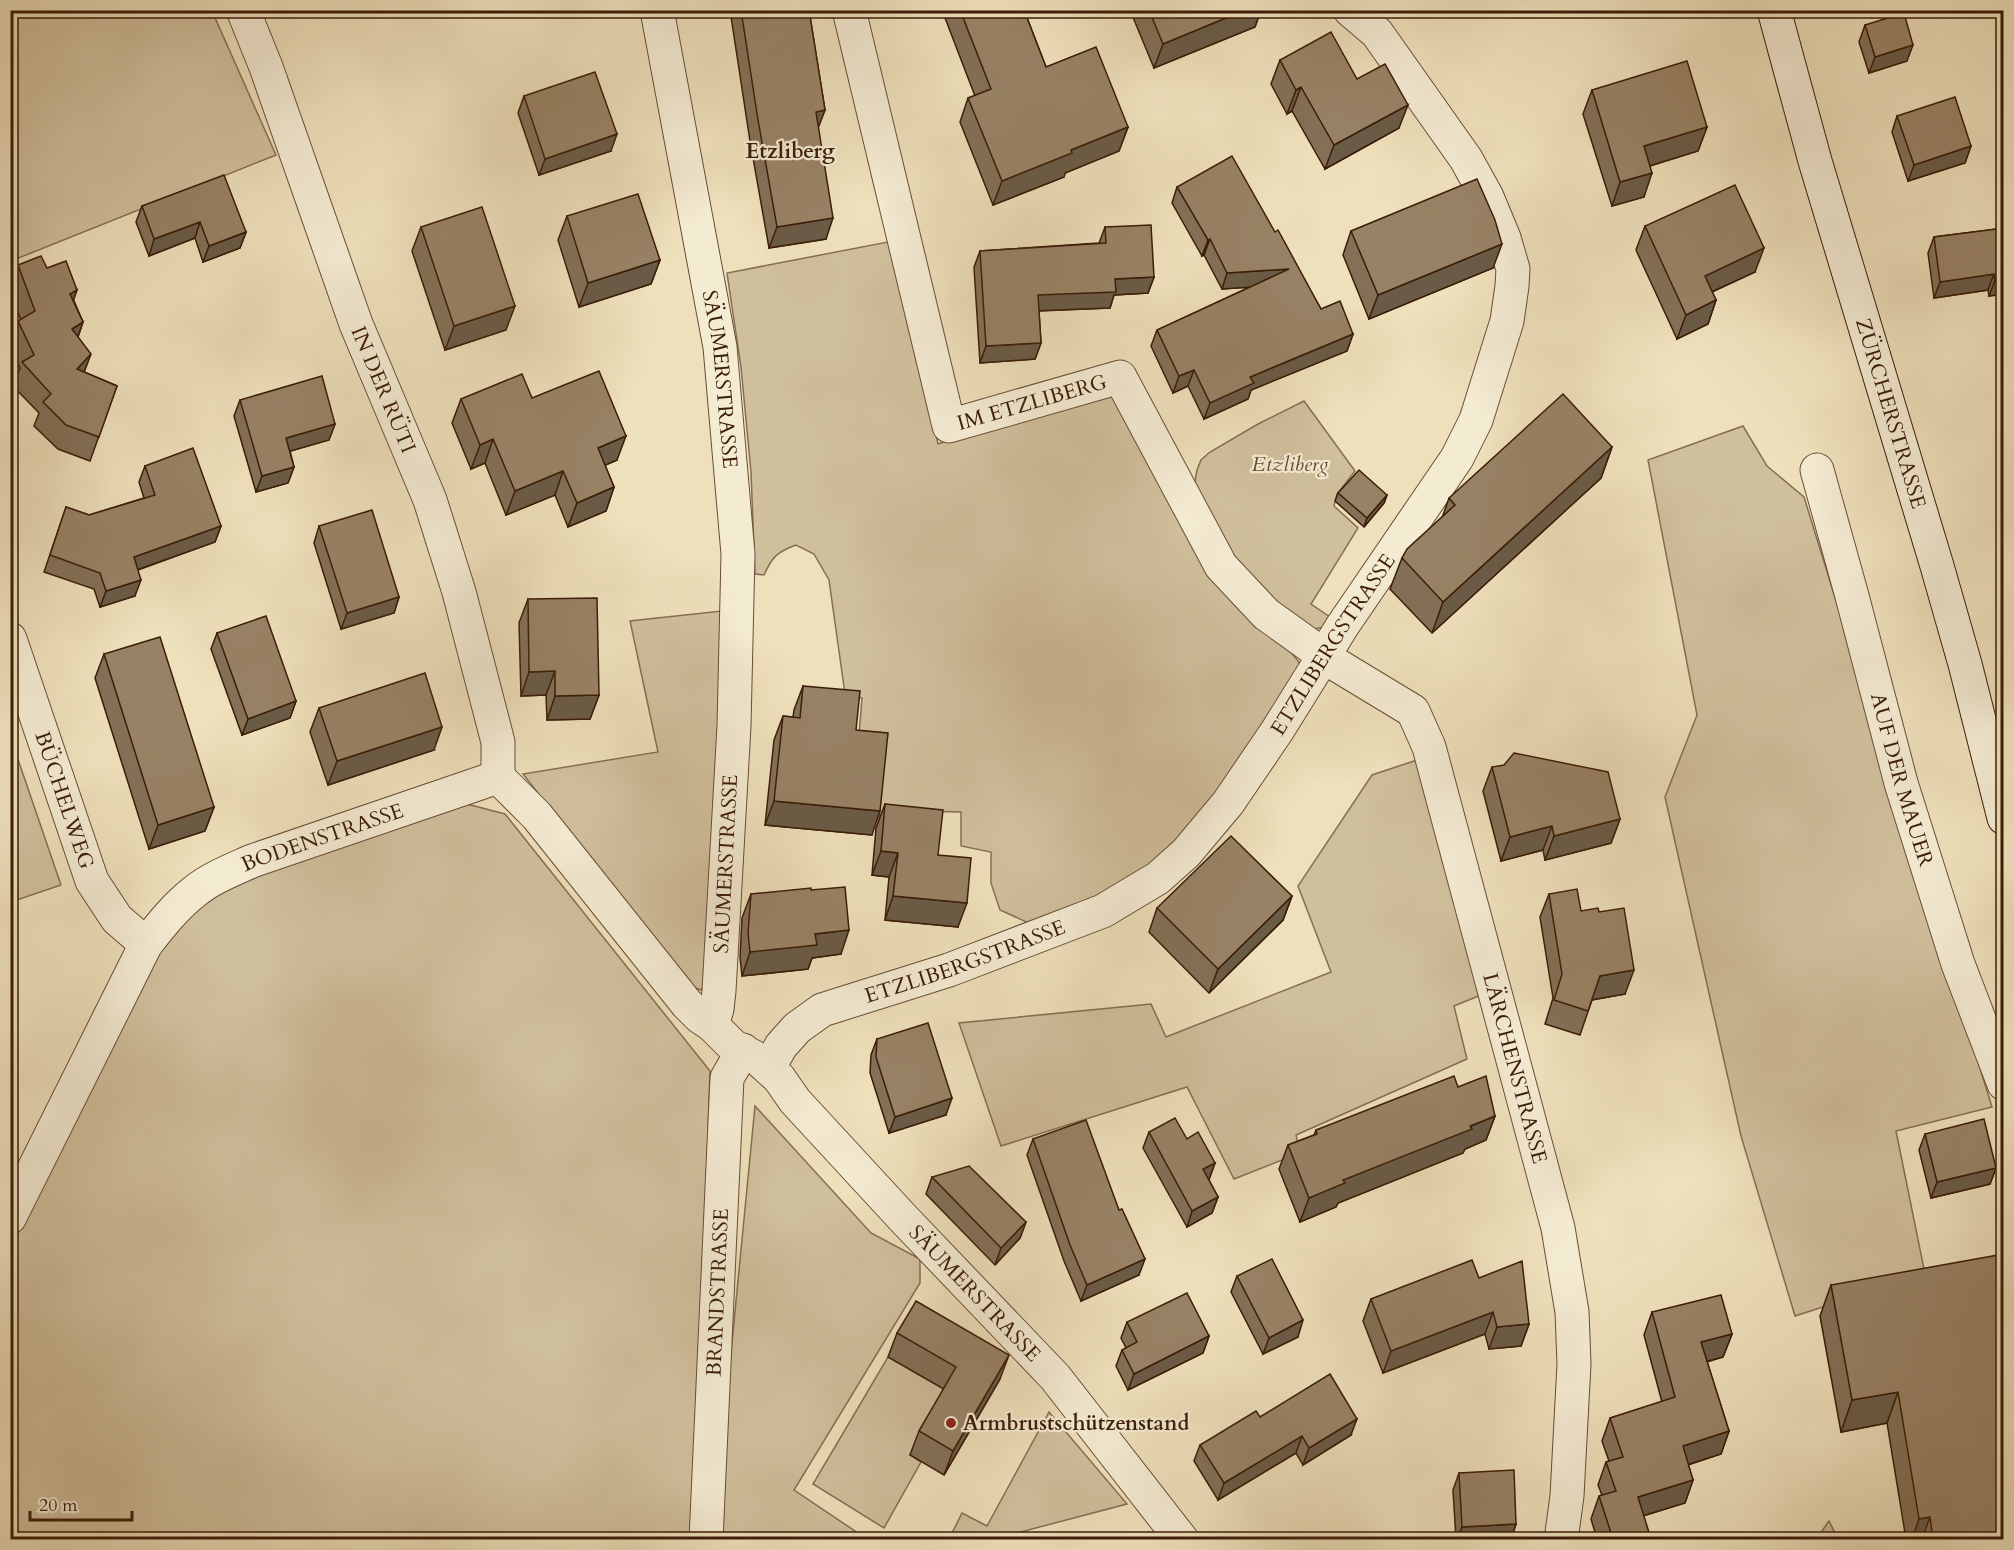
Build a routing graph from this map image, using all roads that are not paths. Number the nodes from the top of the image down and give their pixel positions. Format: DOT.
graph roads {
  1 [pos="243,10"];
  2 [pos="657,10"];
  3 [pos="849,10"];
  4 [pos="1350,10"];
  5 [pos="1774,10"];
  6 [pos="1816,470"];
  7 [pos="10,639"];
  8 [pos="1324,655"];
  9 [pos="498,777"];
  10 [pos="2004,818"];
  11 [pos="146,944"];
  12 [pos="712,1025"];
  13 [pos="756,1059"];
  14 [pos="2004,1084"];
  15 [pos="10,1216"];
  16 [pos="706,1539"];
  17 [pos="1182,1539"];
  18 [pos="1561,1539"];
  1 -- 9 [label="street, IN DER RÜTI"];
  2 -- 12 [label="street, SÄUMERSTRASSE"];
  3 -- 8 [label="street, IM ETZLIBERG"];
  4 -- 8 [label="street, ETZLIBERGSTRASSE"];
  5 -- 10 [label="street, ZÜRCHERSTRASSE"];
  6 -- 14 [label="street, AUF DER MAUER"];
  7 -- 11 [label="street, BÜCHELWEG"];
  8 -- 13 [label="street, ETZLIBERGSTRASSE"];
  8 -- 18 [label="street, LÄRCHENSTRASSE"];
  9 -- 11 [label="street, BODENSTRASSE"];
  9 -- 12 [label="street"];
  11 -- 15 [label="street, BODENSTRASSE"];
  12 -- 13 [label="street, SÄUMERSTRASSE"];
  13 -- 16 [label="street, BRANDSTRASSE"];
  13 -- 17 [label="street, SÄUMERSTRASSE"];
}
